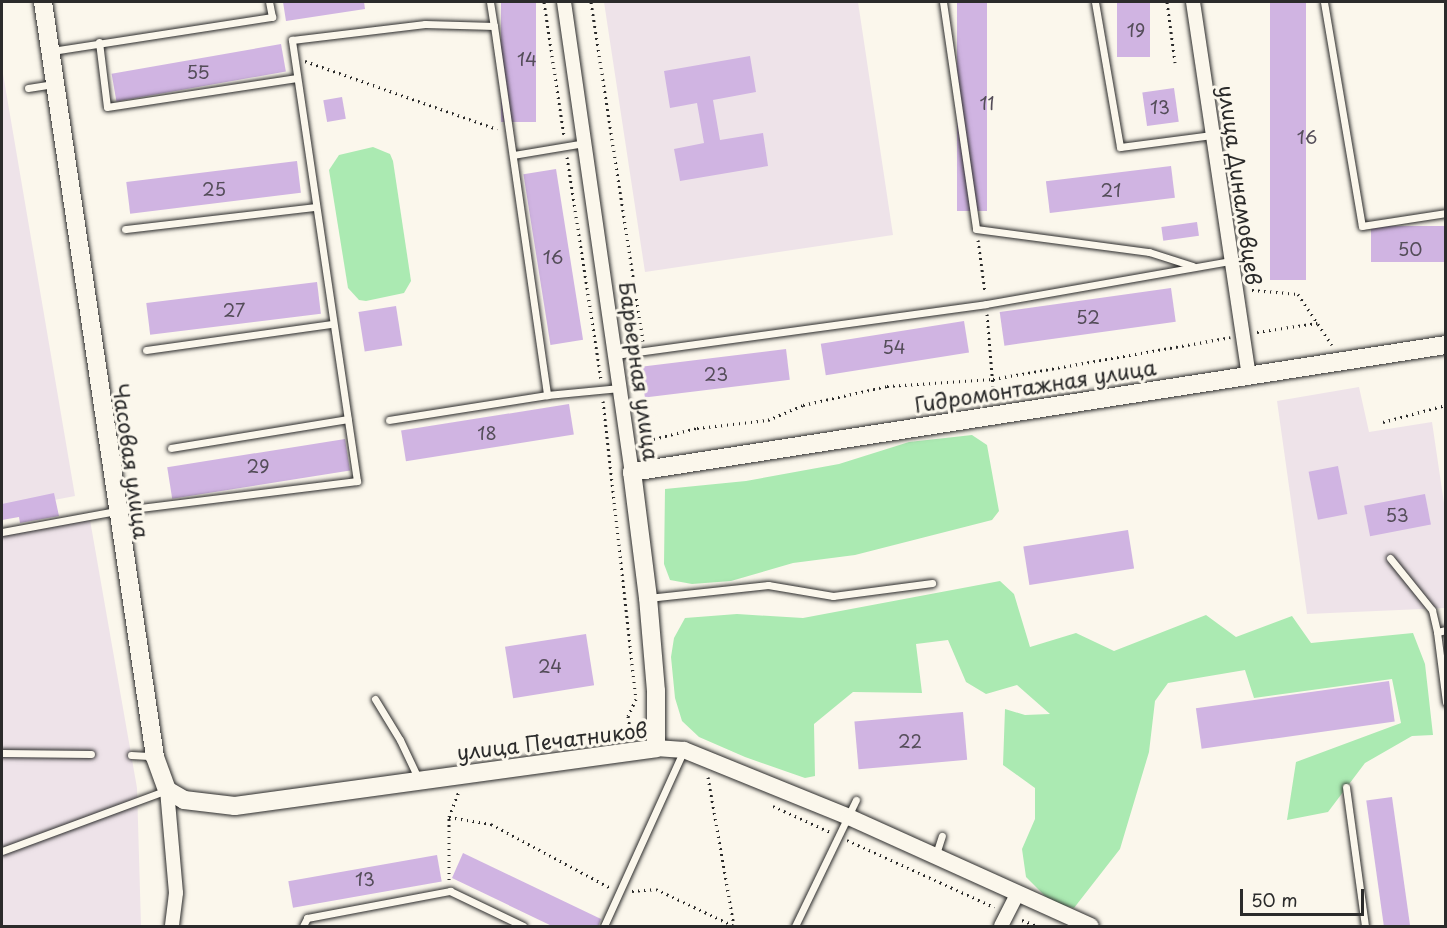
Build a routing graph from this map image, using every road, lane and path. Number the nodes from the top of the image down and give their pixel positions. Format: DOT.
graph roads {
  1 [pos="42,2"];
  2 [pos="269,2"];
  3 [pos="490,2"];
  4 [pos="544,2"];
  5 [pos="564,2"];
  6 [pos="591,2"];
  7 [pos="943,2"];
  8 [pos="1095,2"];
  9 [pos="1167,2"];
  10 [pos="1193,2"];
  11 [pos="1324,2"];
  12 [pos="494,26"];
  13 [pos="99,42"];
  14 [pos="50,52"];
  15 [pos="294,57"];
  16 [pos="1175,62"];
  17 [pos="297,78"];
  18 [pos="54,84"];
  19 [pos="28,88"];
  20 [pos="510,134"];
  21 [pos="1212,135"];
  22 [pos="585,143"];
  23 [pos="566,146"];
  24 [pos="513,155"];
  25 [pos="315,207"];
  26 [pos="1446,213"];
  27 [pos="125,229"];
  28 [pos="976,229"];
  29 [pos="1230,261"];
  30 [pos="1194,267"];
  31 [pos="1235,289"];
  32 [pos="987,304"];
  33 [pos="1317,323"];
  34 [pos="332,324"];
  35 [pos="1242,334"];
  36 [pos="1446,345"];
  37 [pos="146,350"];
  38 [pos="645,351"];
  39 [pos="615,355"];
  40 [pos="1343,361"];
  41 [pos="1249,375"];
  42 [pos="993,379"];
  43 [pos="620,388"];
  44 [pos="602,390"];
  45 [pos="547,394"];
  46 [pos="1446,405"];
  47 [pos="996,414"];
  48 [pos="348,419"];
  49 [pos="389,420"];
  50 [pos="1383,422"];
  51 [pos="628,445"];
  52 [pos="171,448"];
  53 [pos="632,472"];
  54 [pos="116,511"];
  55 [pos="2,532"];
  56 [pos="1390,558"];
  57 [pos="932,583"];
  58 [pos="648,598"];
  59 [pos="1446,630"];
  60 [pos="1437,632"];
  61 [pos="375,699"];
  62 [pos="1446,702"];
  63 [pos="656,748"];
  64 [pos="633,750"];
  65 [pos="684,750"];
  66 [pos="2,753"];
  67 [pos="91,754"];
  68 [pos="131,755"];
  69 [pos="155,756"];
  70 [pos="677,767"];
  71 [pos="708,776"];
  72 [pos="419,780"];
  73 [pos="718,781"];
  74 [pos="461,784"];
  75 [pos="1346,787"];
  76 [pos="167,790"];
  77 [pos="856,800"];
  78 [pos="769,804"];
  79 [pos="449,817"];
  80 [pos="849,817"];
  81 [pos="839,836"];
  82 [pos="942,836"];
  83 [pos="2,851"];
  84 [pos="936,854"];
  85 [pos="450,891"];
  86 [pos="618,892"];
  87 [pos="1018,893"];
  88 [pos="1008,913"];
  89 [pos="734,926"];
  90 [pos="172,927"];
  91 [pos="303,927"];
  92 [pos="524,927"];
  93 [pos="604,927"];
  94 [pos="795,927"];
  95 [pos="1001,927"];
  96 [pos="1037,927"];
  97 [pos="1090,927"];
  98 [pos="1365,927"];
  1 -- 14 [label="main road, Часовая улица"];
  2 -- 13 [label="lane"];
  3 -- 12 [label="lane"];
  4 -- 23 [label="path"];
  5 -- 22 [label="street, Барьерная улица"];
  6 -- 38 [label="path"];
  7 -- 28 [label="lane"];
  8 -- 21 [label="lane"];
  9 -- 16 [label="path"];
  10 -- 21 [label="street, улица Динамовцев"];
  11 -- 26 [label="lane"];
  12 -- 15 [label="lane"];
  12 -- 20 [label="lane"];
  13 -- 14 [label="lane"];
  13 -- 17 [label="lane"];
  14 -- 18 [label="main road, Часовая улица"];
  15 -- 17 [label="lane"];
  15 -- 20 [label="path"];
  17 -- 25 [label="lane"];
  18 -- 19 [label="lane"];
  18 -- 54 [label="main road, Часовая улица"];
  20 -- 24 [label="lane"];
  21 -- 29 [label="street, улица Динамовцев"];
  22 -- 23 [label="lane"];
  22 -- 39 [label="street, Барьерная улица"];
  23 -- 24 [label="lane"];
  23 -- 44 [label="path"];
  24 -- 45 [label="lane"];
  25 -- 27 [label="lane"];
  25 -- 34 [label="lane"];
  28 -- 30 [label="lane"];
  28 -- 32 [label="path"];
  29 -- 30 [label="lane"];
  29 -- 31 [label="street, улица Динамовцев"];
  30 -- 32 [label="lane"];
  31 -- 33 [label="path"];
  31 -- 35 [label="street, улица Динамовцев"];
  32 -- 38 [label="lane"];
  32 -- 42 [label="path"];
  33 -- 35 [label="path"];
  33 -- 40 [label="path"];
  34 -- 37 [label="lane"];
  34 -- 48 [label="lane"];
  35 -- 41 [label="street, улица Динамовцев"];
  35 -- 42 [label="path"];
  36 -- 40 [label="main road, Гидромонтажная улица"];
  38 -- 39 [label="lane"];
  39 -- 43 [label="street, Барьерная улица"];
  40 -- 41 [label="main road, Гидромонтажная улица"];
  41 -- 47 [label="main road, Гидромонтажная улица"];
  42 -- 47 [label="path"];
  42 -- 51 [label="path"];
  43 -- 44 [label="lane"];
  43 -- 51 [label="street, Барьерная улица"];
  44 -- 45 [label="lane"];
  44 -- 64 [label="path"];
  45 -- 49 [label="lane"];
  46 -- 50 [label="path"];
  47 -- 53 [label="main road, Гидромонтажная улица"];
  48 -- 52 [label="lane"];
  48 -- 54 [label="lane"];
  51 -- 53 [label="street, Барьерная улица"];
  53 -- 58 [label="main road, Барьерная улица"];
  54 -- 55 [label="lane"];
  54 -- 69 [label="main road, Часовая улица"];
  56 -- 60 [label="lane"];
  57 -- 58 [label="lane"];
  58 -- 63 [label="main road, Барьерная улица"];
  59 -- 60 [label="lane"];
  60 -- 62 [label="lane"];
  61 -- 72 [label="lane"];
  63 -- 64 [label="main road, улица Печатников"];
  63 -- 65 [label="street, улица Печатников"];
  64 -- 72 [label="main road, улица Печатников"];
  65 -- 70 [label="lane"];
  65 -- 80 [label="street, улица Печатников"];
  66 -- 67 [label="lane"];
  68 -- 69 [label="lane"];
  69 -- 76 [label="main road, Часовая улица"];
  70 -- 71 [label="path"];
  70 -- 86 [label="lane"];
  71 -- 73 [label="path"];
  71 -- 89 [label="path"];
  72 -- 76 [label="main road, улица Печатников"];
  74 -- 79 [label="path"];
  75 -- 98 [label="lane"];
  76 -- 83 [label="lane"];
  76 -- 90 [label="street, Часовая улица"];
  77 -- 80 [label="lane"];
  78 -- 81 [label="path"];
  79 -- 85 [label="path"];
  79 -- 86 [label="path"];
  80 -- 81 [label="lane"];
  80 -- 84 [label="street, улица Печатников"];
  81 -- 88 [label="path"];
  81 -- 94 [label="lane"];
  82 -- 84 [label="lane"];
  84 -- 87 [label="street, улица Печатников"];
  85 -- 91 [label="lane"];
  85 -- 92 [label="lane"];
  86 -- 89 [label="path"];
  86 -- 93 [label="lane"];
  87 -- 88 [label="street"];
  87 -- 97 [label="street, улица Печатников"];
  88 -- 95 [label="street"];
  88 -- 96 [label="path"];
}
